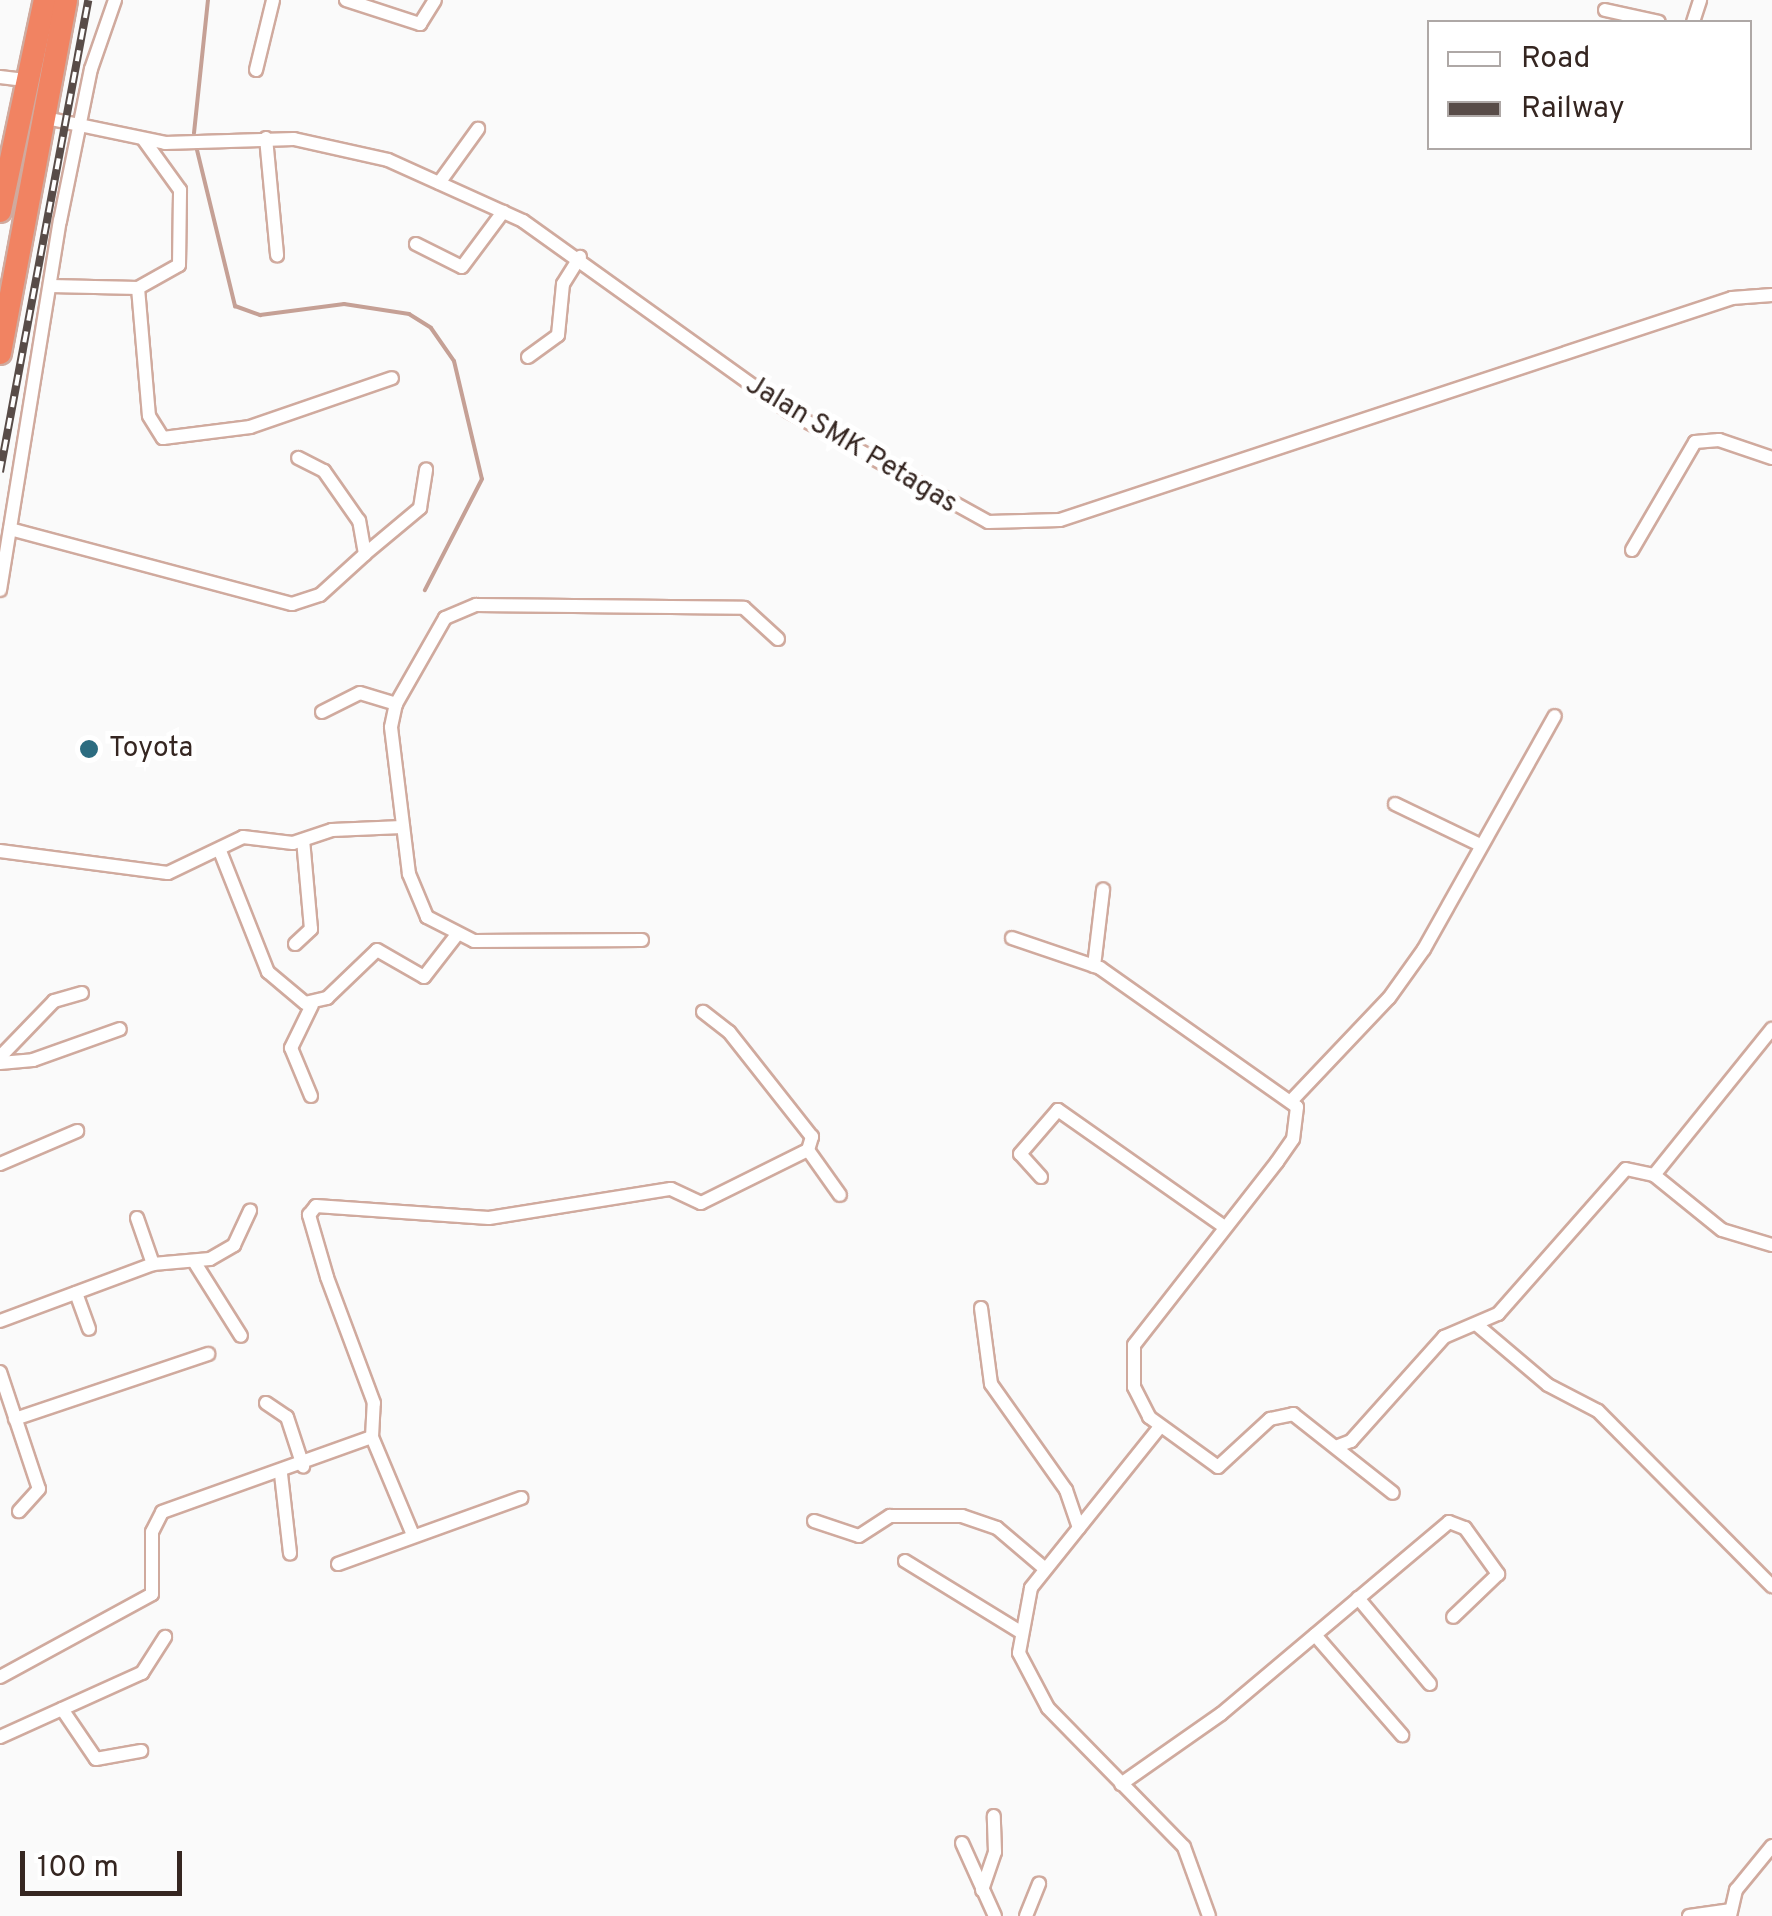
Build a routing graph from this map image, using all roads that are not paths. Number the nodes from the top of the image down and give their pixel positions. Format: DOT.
graph roads {
  1 [pos="45,0"];
  2 [pos="66,0"];
  3 [pos="115,0"];
  4 [pos="273,0"];
  5 [pos="346,0"];
  6 [pos="435,0"];
  7 [pos="1605,10"];
  8 [pos="1650,20"];
  9 [pos="256,70"];
  10 [pos="0,77"];
  11 [pos="25,80"];
  12 [pos="41,118"];
  13 [pos="82,127"];
  14 [pos="478,129"];
  15 [pos="266,138"];
  16 [pos="144,140"];
  17 [pos="4,166"];
  18 [pos="439,183"];
  19 [pos="0,211"];
  20 [pos="503,212"];
  21 [pos="416,244"];
  22 [pos="277,254"];
  23 [pos="580,257"];
  24 [pos="51,286"];
  25 [pos="138,288"];
  26 [pos="1772,296"];
  27 [pos="0,353"];
  28 [pos="528,357"];
  29 [pos="392,378"];
  30 [pos="298,458"];
  31 [pos="1772,458"];
  32 [pos="426,469"];
  33 [pos="10,530"];
  34 [pos="1632,550"];
  35 [pos="365,554"];
  36 [pos="0,590"];
  37 [pos="778,639"];
  38 [pos="396,704"];
  39 [pos="322,712"];
  40 [pos="1555,716"];
  41 [pos="1395,804"];
  42 [pos="402,827"];
  43 [pos="304,840"];
  44 [pos="1476,843"];
  45 [pos="0,851"];
  46 [pos="220,851"];
  47 [pos="1103,890"];
  48 [pos="455,937"];
  49 [pos="1012,938"];
  50 [pos="642,940"];
  51 [pos="295,944"];
  52 [pos="1094,966"];
  53 [pos="82,993"];
  54 [pos="312,1005"];
  55 [pos="704,1012"];
  56 [pos="120,1029"];
  57 [pos="1772,1029"];
  58 [pos="1768,1045"];
  59 [pos="0,1060"];
  60 [pos="311,1096"];
  61 [pos="1293,1099"];
  62 [pos="77,1131"];
  63 [pos="808,1150"];
  64 [pos="0,1164"];
  65 [pos="1654,1174"];
  66 [pos="1041,1177"];
  67 [pos="840,1195"];
  68 [pos="250,1210"];
  69 [pos="137,1218"];
  70 [pos="1223,1226"];
  71 [pos="1772,1246"];
  72 [pos="195,1263"];
  73 [pos="153,1264"];
  74 [pos="76,1293"];
  75 [pos="981,1308"];
  76 [pos="0,1321"];
  77 [pos="1476,1324"];
  78 [pos="89,1329"];
  79 [pos="241,1336"];
  80 [pos="208,1354"];
  81 [pos="0,1372"];
  82 [pos="266,1403"];
  83 [pos="15,1419"];
  84 [pos="1159,1428"];
  85 [pos="372,1437"];
  86 [pos="1338,1446"];
  87 [pos="303,1466"];
  88 [pos="280,1474"];
  89 [pos="1394,1493"];
  90 [pos="522,1498"];
  91 [pos="18,1511"];
  92 [pos="814,1521"];
  93 [pos="1080,1528"];
  94 [pos="413,1535"];
  95 [pos="290,1553"];
  96 [pos="904,1561"];
  97 [pos="338,1564"];
  98 [pos="1044,1568"];
  99 [pos="1772,1586"];
  100 [pos="1358,1598"];
  101 [pos="1453,1617"];
  102 [pos="1020,1631"];
  103 [pos="1316,1635"];
  104 [pos="166,1638"];
  105 [pos="0,1677"];
  106 [pos="1430,1684"];
  107 [pos="62,1710"];
  108 [pos="1402,1734"];
  109 [pos="0,1738"];
  110 [pos="141,1751"];
  111 [pos="1121,1784"];
  112 [pos="994,1816"];
  113 [pos="962,1842"];
  114 [pos="1772,1846"];
  115 [pos="1039,1884"];
  116 [pos="982,1890"];
  117 [pos="1730,1913"];
  118 [pos="995,1916"];
  119 [pos="1026,1916"];
  120 [pos="1209,1916"];
  121 [pos="1688,1916"];
  1 -- 11 [label="highway"];
  2 -- 12 [label="highway"];
  3 -- 13 [label="street"];
  4 -- 9 [label="street"];
  5 -- 6 [label="street"];
  7 -- 8 [label="street"];
  10 -- 11 [label="street"];
  11 -- 17 [label="highway"];
  12 -- 13 [label="street, Jalan SMK Petagas"];
  12 -- 27 [label="highway"];
  13 -- 16 [label="street, Jalan SMK Petagas"];
  13 -- 24 [label="street"];
  14 -- 18 [label="street"];
  15 -- 16 [label="street, Jalan SMK Petagas"];
  15 -- 18 [label="street, Jalan SMK Petagas"];
  15 -- 22 [label="street"];
  16 -- 25 [label="street"];
  17 -- 19 [label="highway"];
  18 -- 20 [label="street, Jalan SMK Petagas"];
  20 -- 21 [label="street"];
  20 -- 23 [label="street, Jalan SMK Petagas"];
  23 -- 26 [label="street, Jalan SMK Petagas"];
  23 -- 28 [label="street"];
  24 -- 25 [label="street"];
  24 -- 33 [label="street"];
  25 -- 29 [label="street"];
  30 -- 35 [label="street"];
  31 -- 34 [label="street"];
  32 -- 35 [label="street"];
  33 -- 35 [label="street"];
  33 -- 36 [label="street"];
  37 -- 38 [label="street"];
  38 -- 39 [label="street"];
  38 -- 42 [label="street"];
  40 -- 44 [label="street"];
  41 -- 44 [label="street"];
  42 -- 43 [label="street"];
  42 -- 48 [label="street"];
  43 -- 46 [label="street"];
  43 -- 51 [label="street"];
  44 -- 61 [label="street"];
  45 -- 46 [label="street"];
  46 -- 54 [label="street"];
  47 -- 52 [label="street"];
  48 -- 50 [label="street"];
  48 -- 54 [label="street"];
  49 -- 52 [label="street"];
  52 -- 61 [label="street"];
  53 -- 59 [label="street"];
  54 -- 60 [label="street"];
  55 -- 63 [label="street"];
  56 -- 59 [label="street"];
  57 -- 58 [label="street"];
  58 -- 65 [label="street"];
  61 -- 70 [label="street"];
  62 -- 64 [label="street"];
  63 -- 67 [label="street"];
  63 -- 85 [label="street"];
  65 -- 71 [label="street"];
  65 -- 77 [label="street"];
  66 -- 70 [label="street"];
  68 -- 72 [label="street"];
  69 -- 73 [label="street"];
  70 -- 84 [label="street"];
  72 -- 73 [label="street"];
  72 -- 79 [label="street"];
  73 -- 74 [label="street"];
  74 -- 76 [label="street"];
  74 -- 78 [label="street"];
  75 -- 93 [label="street"];
  77 -- 86 [label="street"];
  77 -- 99 [label="street"];
  80 -- 83 [label="street"];
  81 -- 83 [label="street"];
  82 -- 87 [label="street"];
  83 -- 91 [label="street"];
  84 -- 86 [label="street"];
  84 -- 93 [label="street"];
  85 -- 87 [label="street"];
  85 -- 94 [label="street"];
  86 -- 89 [label="street"];
  87 -- 88 [label="street"];
  88 -- 95 [label="street"];
  88 -- 105 [label="street"];
  90 -- 94 [label="street"];
  92 -- 98 [label="street"];
  93 -- 98 [label="street"];
  94 -- 97 [label="street"];
  96 -- 102 [label="street"];
  98 -- 102 [label="street"];
  100 -- 101 [label="street"];
  100 -- 103 [label="street"];
  100 -- 106 [label="street"];
  102 -- 111 [label="street"];
  103 -- 108 [label="street"];
  103 -- 111 [label="street"];
  104 -- 107 [label="street"];
  107 -- 109 [label="street"];
  107 -- 110 [label="street"];
  111 -- 120 [label="street"];
  112 -- 116 [label="street"];
  113 -- 116 [label="street"];
  114 -- 117 [label="street"];
  115 -- 119 [label="street"];
  116 -- 118 [label="street"];
  117 -- 121 [label="street"];
}
